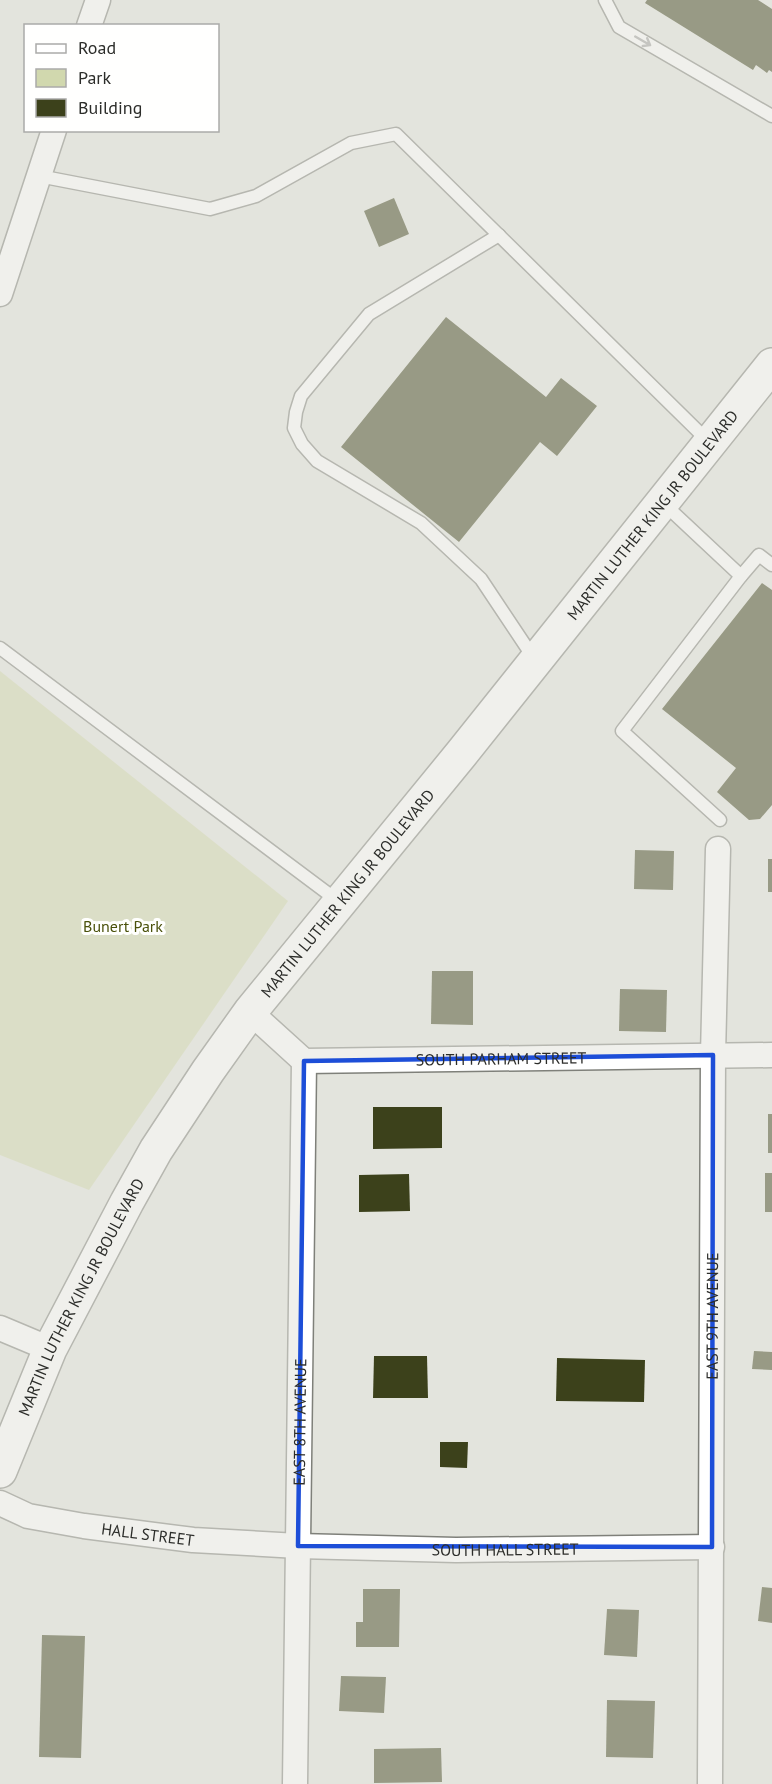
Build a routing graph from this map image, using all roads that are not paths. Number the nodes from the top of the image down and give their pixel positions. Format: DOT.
graph roads {
  1 [pos="98,0"];
  2 [pos="604,0"];
  3 [pos="90,24"];
  4 [pos="772,116"];
  5 [pos="53,132"];
  6 [pos="39,176"];
  7 [pos="499,236"];
  8 [pos="0,294"];
  9 [pos="772,365"];
  10 [pos="710,443"];
  11 [pos="663,502"];
  12 [pos="772,565"];
  13 [pos="741,576"];
  14 [pos="0,648"];
  15 [pos="535,661"];
  16 [pos="720,820"];
  17 [pos="718,849"];
  18 [pos="339,902"];
  19 [pos="250,1012"];
  20 [pos="713,1055"];
  21 [pos="772,1055"];
  22 [pos="304,1061"];
  23 [pos="0,1328"];
  24 [pos="50,1349"];
  25 [pos="0,1471"];
  26 [pos="0,1503"];
  27 [pos="298,1546"];
  28 [pos="712,1548"];
  29 [pos="295,1784"];
  30 [pos="710,1784"];
  1 -- 3 [label="street"];
  2 -- 4 [label="lane, one-way"];
  5 -- 6 [label="street"];
  6 -- 7 [label="lane"];
  6 -- 8 [label="street"];
  7 -- 10 [label="lane"];
  7 -- 15 [label="lane"];
  9 -- 10 [label="main road, MARTIN LUTHER KING JR BOULEVARD"];
  10 -- 11 [label="main road, MARTIN LUTHER KING JR BOULEVARD"];
  11 -- 13 [label="lane"];
  11 -- 15 [label="main road, MARTIN LUTHER KING JR BOULEVARD"];
  12 -- 13 [label="lane"];
  13 -- 16 [label="lane"];
  14 -- 18 [label="lane"];
  15 -- 18 [label="main road, MARTIN LUTHER KING JR BOULEVARD"];
  17 -- 20 [label="street, EAST 9TH AVENUE"];
  18 -- 19 [label="main road, MARTIN LUTHER KING JR BOULEVARD"];
  19 -- 22 [label="street"];
  19 -- 24 [label="main road, MARTIN LUTHER KING JR BOULEVARD"];
  20 -- 21 [label="street, SOUTH PARHAM STREET"];
  20 -- 22 [label="street, SOUTH PARHAM STREET"];
  20 -- 28 [label="street, EAST 9TH AVENUE"];
  22 -- 27 [label="street, EAST 8TH AVENUE"];
  23 -- 24 [label="street"];
  24 -- 25 [label="main road, MARTIN LUTHER KING JR BOULEVARD"];
  26 -- 27 [label="street, HALL STREET"];
  27 -- 28 [label="street, SOUTH HALL STREET"];
  27 -- 29 [label="street, EAST 8TH AVENUE"];
  28 -- 30 [label="street, EAST 9TH AVENUE"];
}
